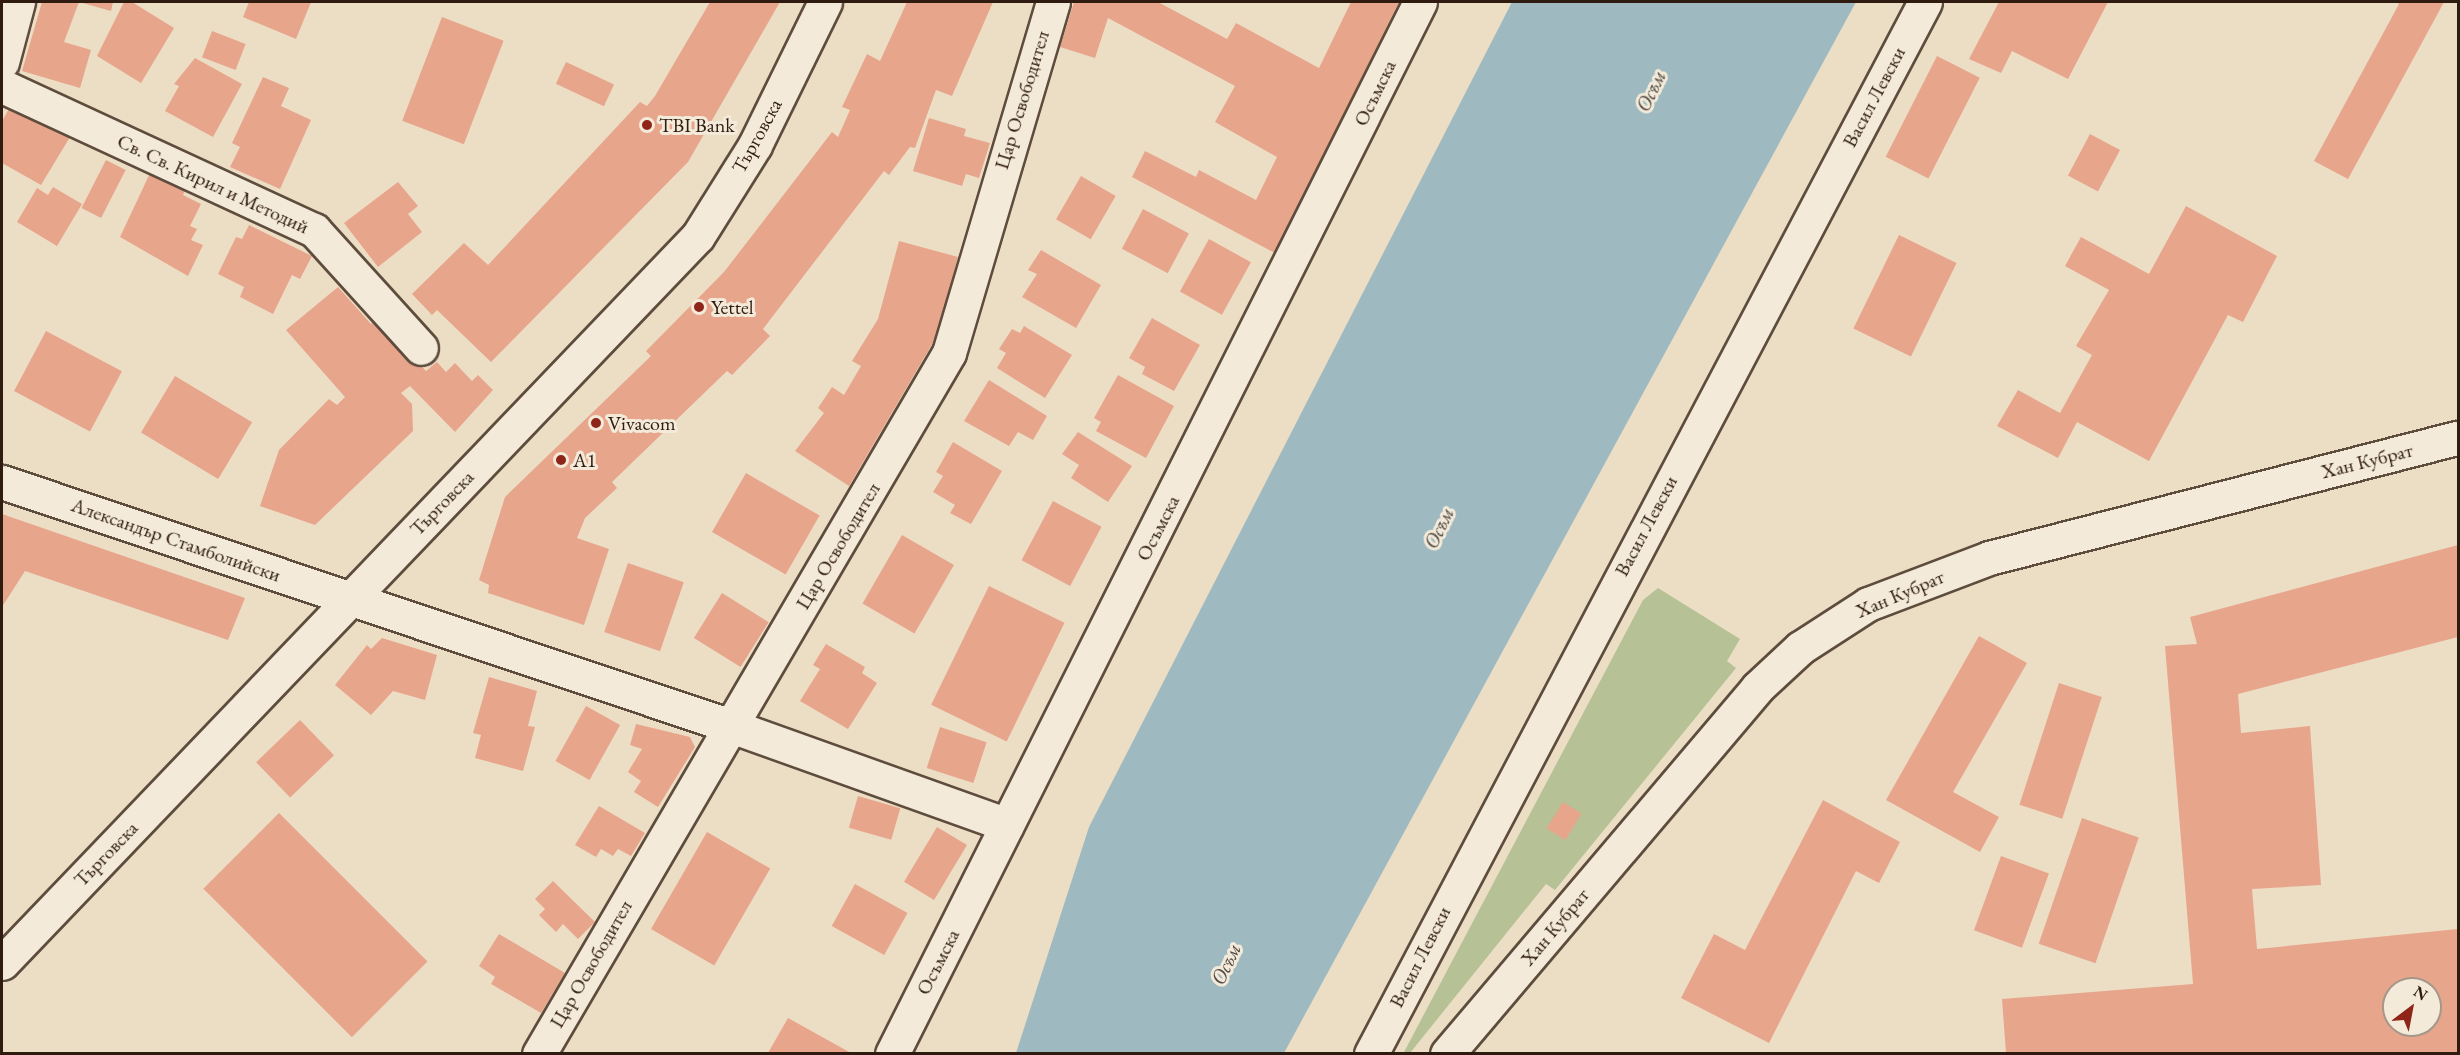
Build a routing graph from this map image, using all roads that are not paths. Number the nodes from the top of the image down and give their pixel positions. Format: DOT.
graph roads {
  1 [pos="18,2"];
  2 [pos="825,2"];
  3 [pos="1053,2"];
  4 [pos="1420,2"];
  5 [pos="1926,2"];
  6 [pos="2,62"];
  7 [pos="2,86"];
  8 [pos="421,348"];
  9 [pos="2458,438"];
  10 [pos="2,482"];
  11 [pos="350,599"];
  12 [pos="731,726"];
  13 [pos="1008,825"];
  14 [pos="2,963"];
  15 [pos="539,1053"];
  16 [pos="892,1053"];
  17 [pos="1371,1053"];
  18 [pos="1447,1053"];
  1 -- 6 [label="street"];
  2 -- 11 [label="street, Търговска"];
  3 -- 12 [label="street, Цар Освободител"];
  4 -- 13 [label="street, Осъмска"];
  5 -- 17 [label="street, Васил Левски"];
  7 -- 8 [label="street, Св. Св. Кирил и Методий"];
  9 -- 18 [label="street, Хан Кубрат"];
  10 -- 11 [label="street, Александър Стамболийски"];
  11 -- 12 [label="street, Александър Стамболийски"];
  11 -- 14 [label="street, Търговска"];
  12 -- 13 [label="street, Александър Стамболийски"];
  12 -- 15 [label="street, Цар Освободител"];
  13 -- 16 [label="street, Осъмска"];
}
